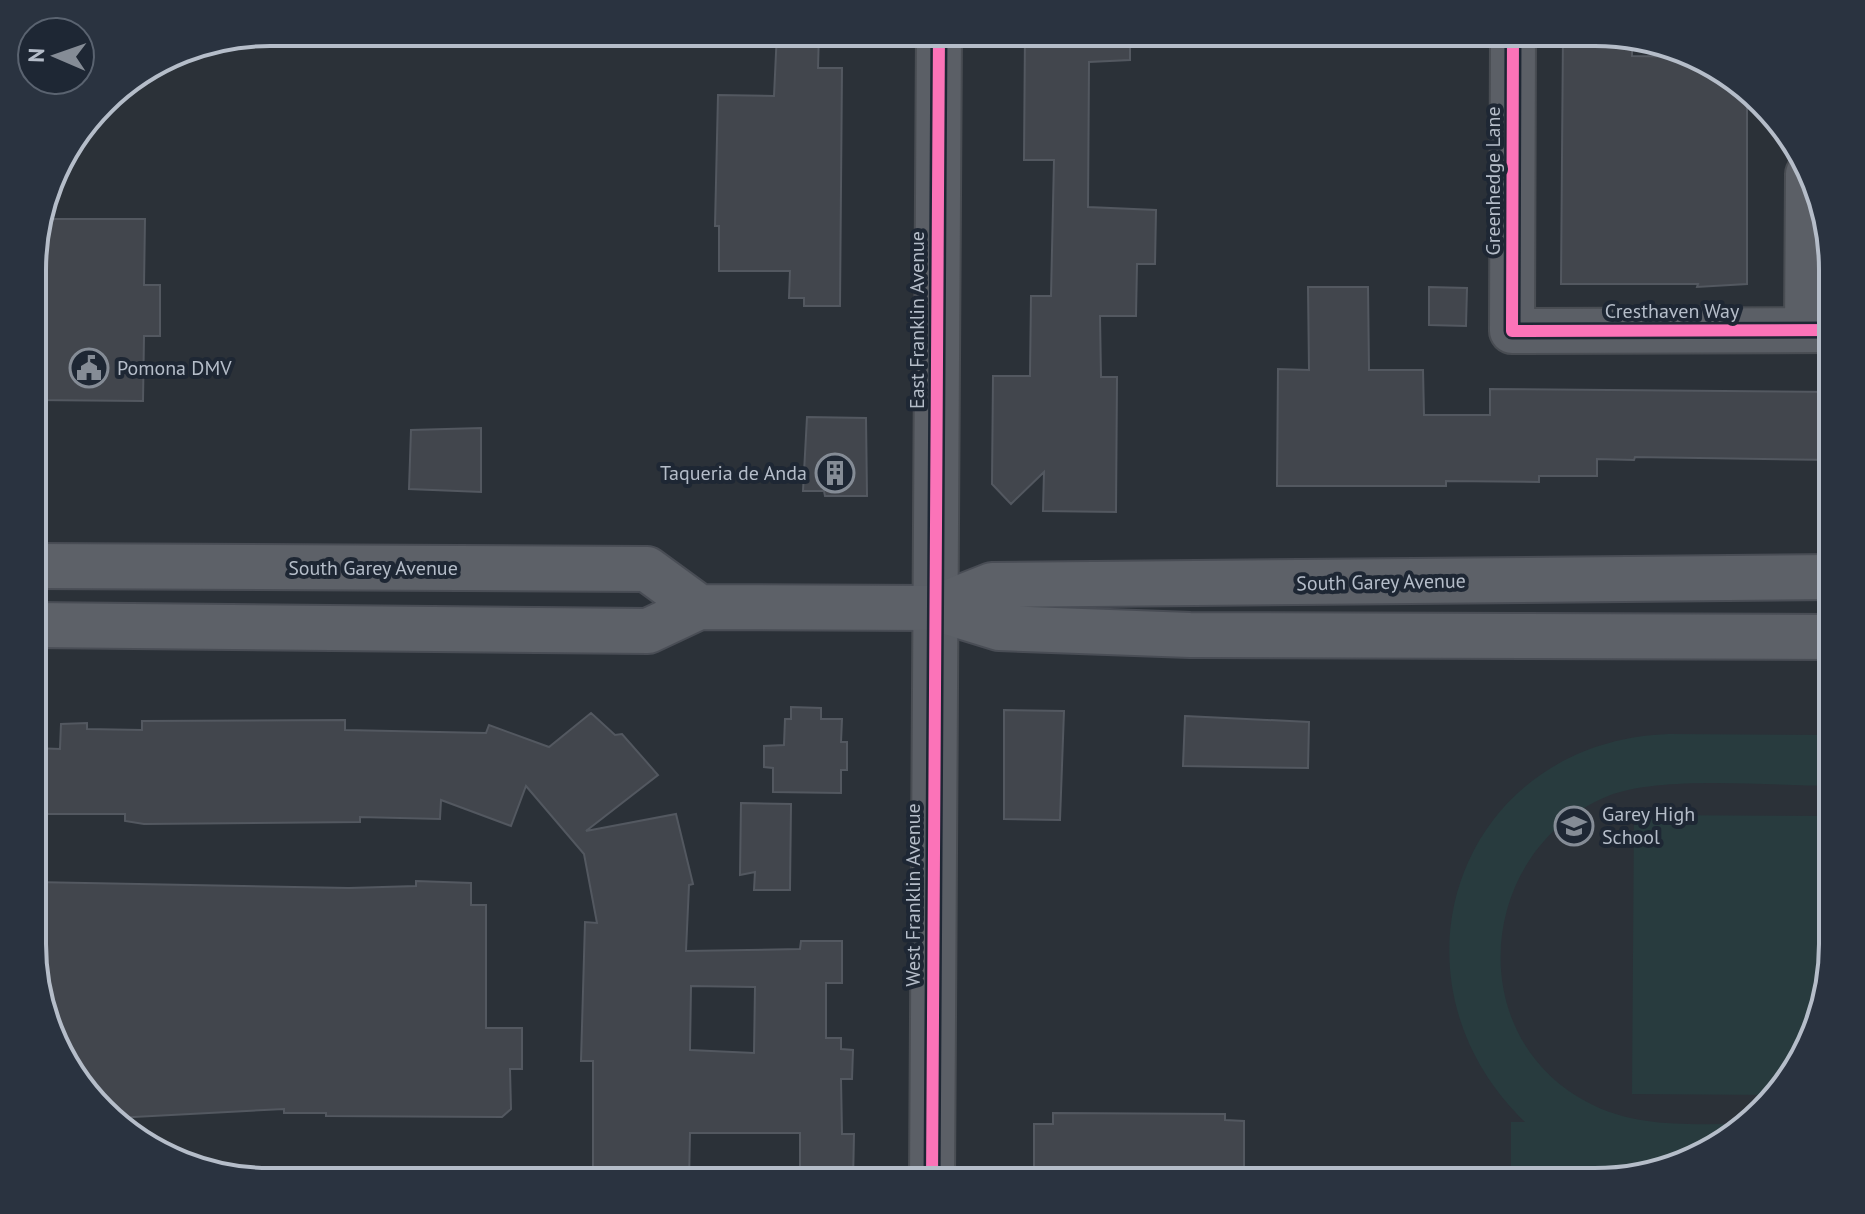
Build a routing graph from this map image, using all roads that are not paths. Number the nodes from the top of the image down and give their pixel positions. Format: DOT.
graph roads {
  1 [pos="939,46"];
  2 [pos="1513,46"];
  3 [pos="1811,212"];
  4 [pos="1819,317"];
  5 [pos="1819,330"];
  6 [pos="1512,331"];
  7 [pos="46,566"];
  8 [pos="1819,577"];
  9 [pos="699,607"];
  10 [pos="934,608"];
  11 [pos="46,625"];
  12 [pos="1819,637"];
  13 [pos="932,1168"];
  1 -- 10 [label="street, East Franklin Avenue"];
  2 -- 6 [label="street, Greenhedge Lane"];
  3 -- 4 [label="street"];
  5 -- 6 [label="street, Cresthaven Way"];
  7 -- 9 [label="main road, South Garey Avenue"];
  8 -- 10 [label="main road, South Garey Avenue"];
  9 -- 10 [label="main road, South Garey Avenue"];
  9 -- 11 [label="main road, South Garey Avenue"];
  10 -- 12 [label="main road, South Garey Avenue"];
  10 -- 13 [label="street, West Franklin Avenue"];
}
